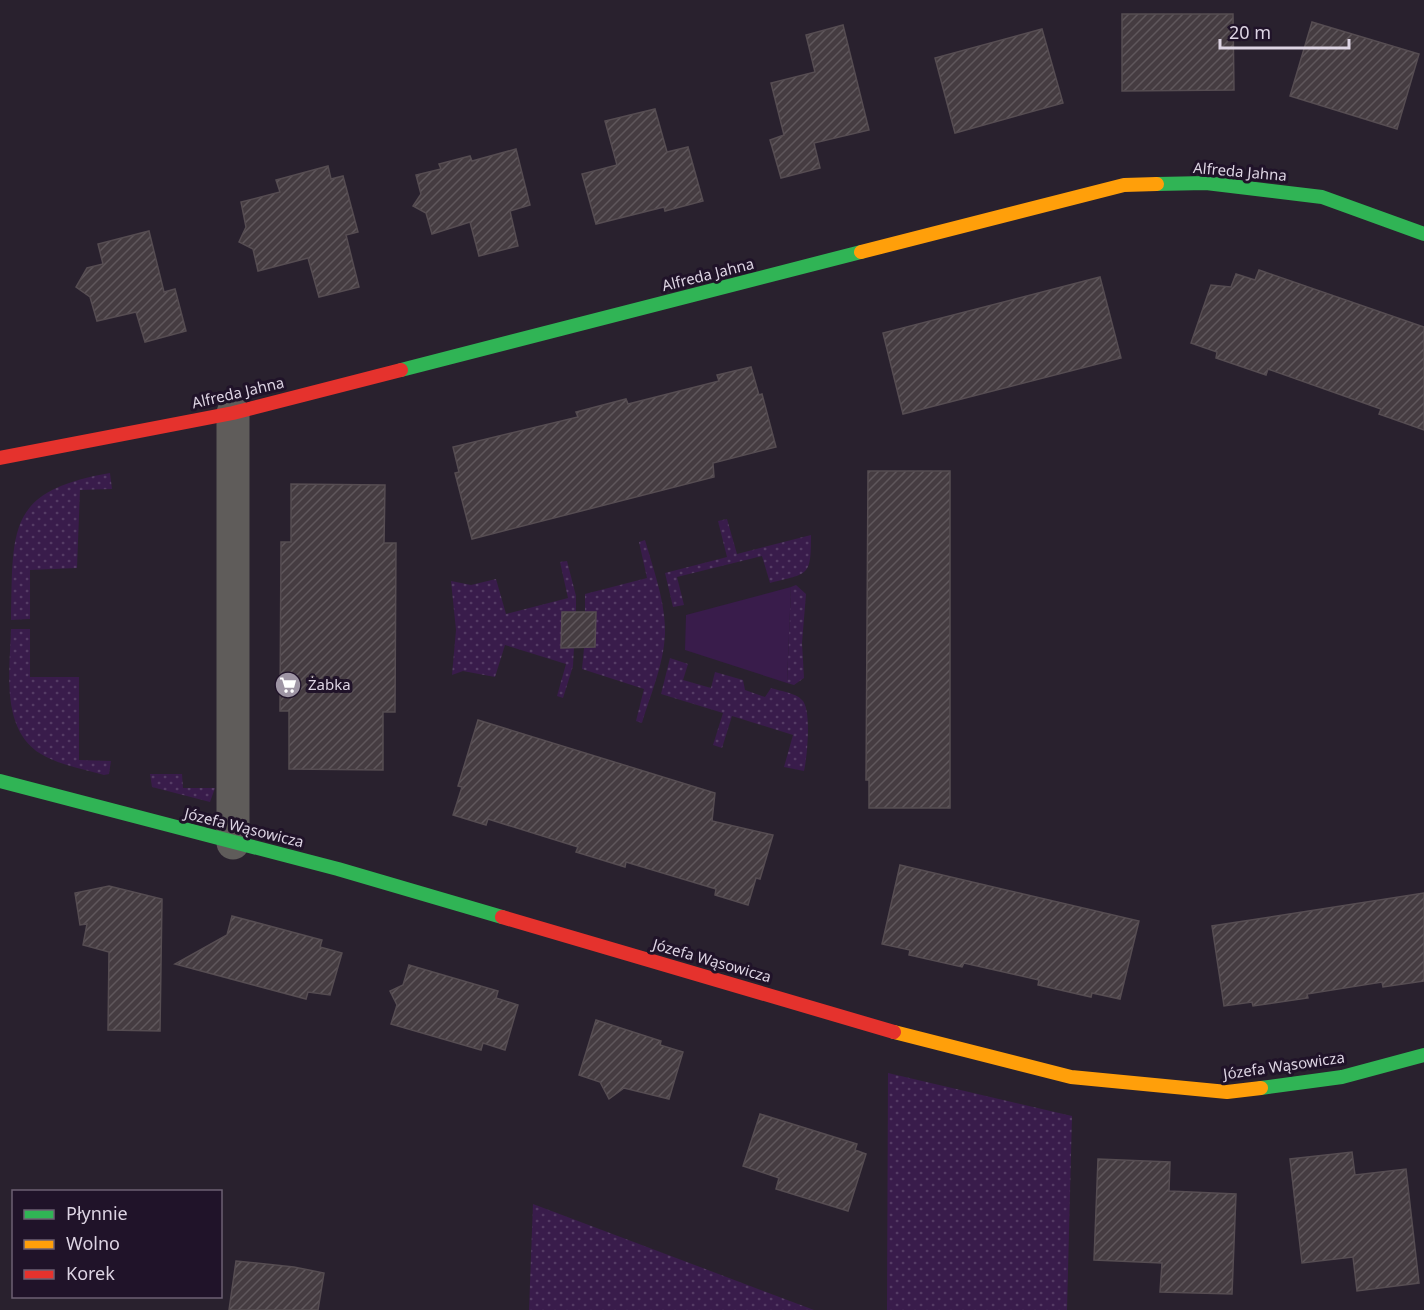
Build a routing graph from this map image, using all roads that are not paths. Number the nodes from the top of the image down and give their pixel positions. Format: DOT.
graph roads {
  1 [pos="1424,234"];
  2 [pos="233,413"];
  3 [pos="0,458"];
  4 [pos="0,781"];
  5 [pos="233,843"];
  6 [pos="1424,1055"];
  1 -- 2 [label="street, Alfreda Jahna"];
  2 -- 3 [label="street, Alfreda Jahna"];
  2 -- 5 [label="street"];
  4 -- 5 [label="street, Józefa Wąsowicza"];
  5 -- 6 [label="street, Józefa Wąsowicza"];
}
